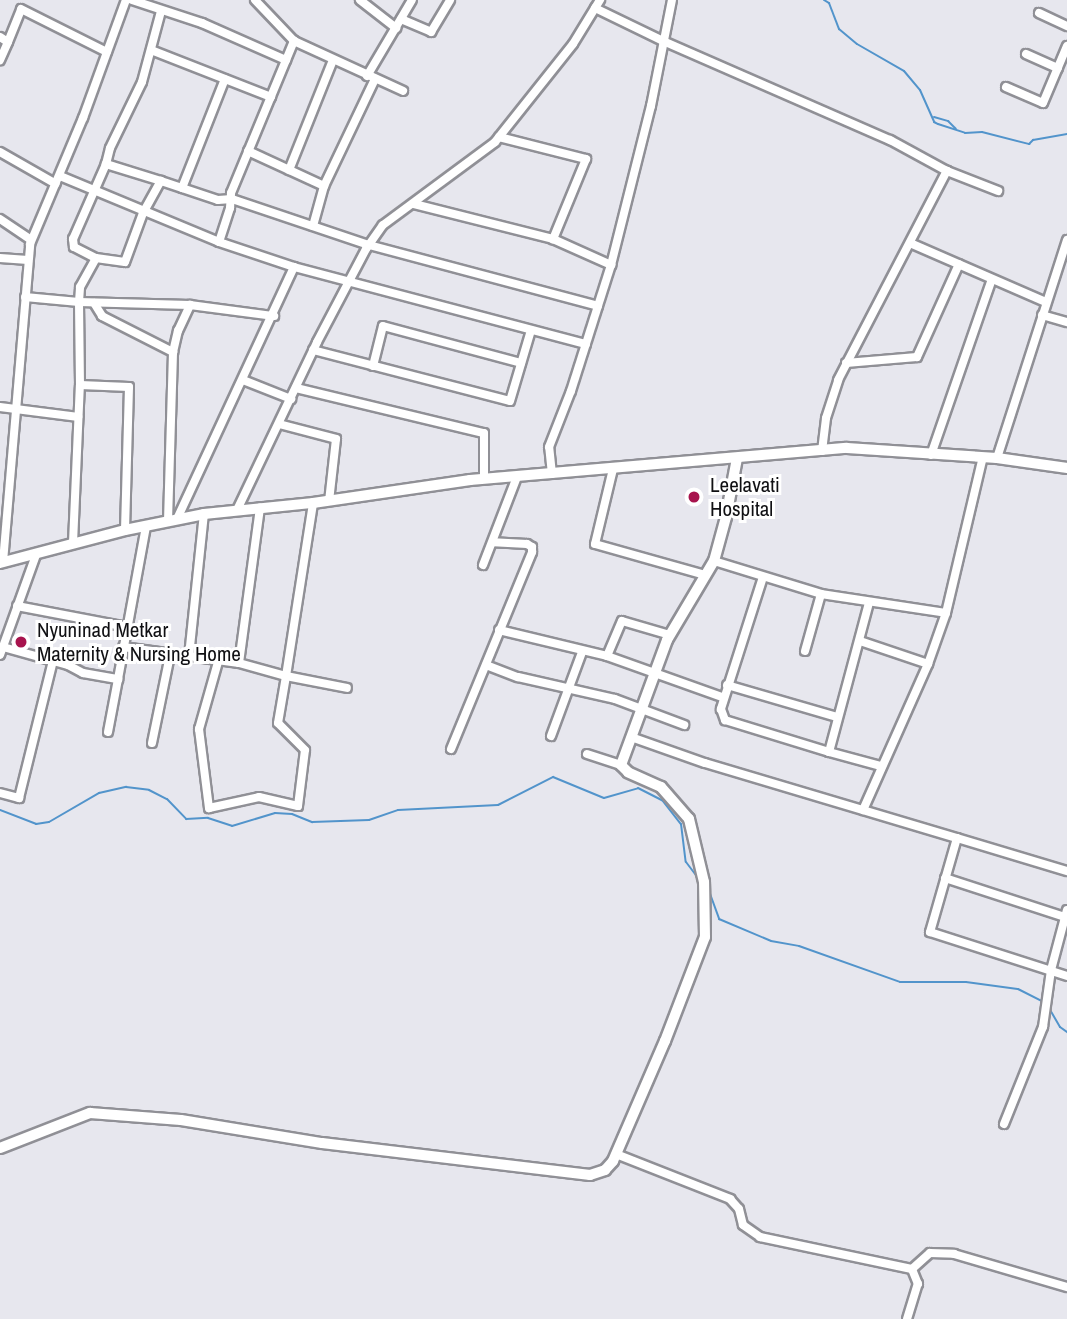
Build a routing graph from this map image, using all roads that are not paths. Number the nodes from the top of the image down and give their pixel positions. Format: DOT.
graph roads {
  1 [pos="126,0"];
  2 [pos="132,0"];
  3 [pos="256,0"];
  4 [pos="360,0"];
  5 [pos="412,0"];
  6 [pos="450,0"];
  7 [pos="672,0"];
  8 [pos="597,4"];
  9 [pos="161,11"];
  10 [pos="1039,13"];
  11 [pos="401,19"];
  12 [pos="1067,26"];
  13 [pos="396,28"];
  14 [pos="4,39"];
  15 [pos="294,41"];
  16 [pos="663,41"];
  17 [pos="1067,46"];
  18 [pos="151,50"];
  19 [pos="107,52"];
  20 [pos="1026,54"];
  21 [pos="0,60"];
  22 [pos="286,60"];
  23 [pos="333,60"];
  24 [pos="1058,68"];
  25 [pos="371,78"];
  26 [pos="225,79"];
  27 [pos="1006,87"];
  28 [pos="403,91"];
  29 [pos="271,97"];
  30 [pos="499,136"];
  31 [pos="0,152"];
  32 [pos="248,152"];
  33 [pos="106,164"];
  34 [pos="289,170"];
  35 [pos="947,171"];
  36 [pos="58,180"];
  37 [pos="161,181"];
  38 [pos="324,186"];
  39 [pos="182,188"];
  40 [pos="92,190"];
  41 [pos="998,191"];
  42 [pos="232,199"];
  43 [pos="414,204"];
  44 [pos="143,213"];
  45 [pos="0,219"];
  46 [pos="313,226"];
  47 [pos="553,239"];
  48 [pos="32,240"];
  49 [pos="1067,240"];
  50 [pos="219,242"];
  51 [pos="910,243"];
  52 [pos="369,245"];
  53 [pos="0,258"];
  54 [pos="96,258"];
  55 [pos="29,260"];
  56 [pos="959,264"];
  57 [pos="611,265"];
  58 [pos="294,267"];
  59 [pos="992,279"];
  60 [pos="348,283"];
  61 [pos="25,297"];
  62 [pos="79,302"];
  63 [pos="1046,302"];
  64 [pos="94,303"];
  65 [pos="190,305"];
  66 [pos="598,306"];
  67 [pos="1042,315"];
  68 [pos="274,316"];
  69 [pos="1067,322"];
  70 [pos="531,330"];
  71 [pos="586,344"];
  72 [pos="313,350"];
  73 [pos="173,352"];
  74 [pos="521,363"];
  75 [pos="846,363"];
  76 [pos="373,366"];
  77 [pos="243,380"];
  78 [pos="80,385"];
  79 [pos="296,388"];
  80 [pos="290,399"];
  81 [pos="0,407"];
  82 [pos="16,409"];
  83 [pos="78,417"];
  84 [pos="279,424"];
  85 [pos="822,450"];
  86 [pos="930,454"];
  87 [pos="983,457"];
  88 [pos="737,458"];
  89 [pos="997,458"];
  90 [pos="1067,468"];
  91 [pos="613,469"];
  92 [pos="552,474"];
  93 [pos="517,477"];
  94 [pos="484,479"];
  95 [pos="329,501"];
  96 [pos="313,503"];
  97 [pos="260,507"];
  98 [pos="237,510"];
  99 [pos="204,514"];
  100 [pos="173,520"];
  101 [pos="146,526"];
  102 [pos="125,530"];
  103 [pos="494,542"];
  104 [pos="74,543"];
  105 [pos="36,555"];
  106 [pos="714,561"];
  107 [pos="2,563"];
  108 [pos="483,565"];
  109 [pos="705,575"];
  110 [pos="763,577"];
  111 [pos="821,594"];
  112 [pos="869,603"];
  113 [pos="17,606"];
  114 [pos="946,613"];
  115 [pos="127,626"];
  116 [pos="499,630"];
  117 [pos="670,635"];
  118 [pos="860,641"];
  119 [pos="123,646"];
  120 [pos="2,651"];
  121 [pos="805,651"];
  122 [pos="582,652"];
  123 [pos="170,655"];
  124 [pos="190,656"];
  125 [pos="607,656"];
  126 [pos="53,661"];
  127 [pos="218,662"];
  128 [pos="239,663"];
  129 [pos="928,664"];
  130 [pos="486,665"];
  131 [pos="654,675"];
  132 [pos="286,676"];
  133 [pos="118,680"];
  134 [pos="727,685"];
  135 [pos="347,688"];
  136 [pos="569,690"];
  137 [pos="722,697"];
  138 [pos="641,711"];
  139 [pos="837,717"];
  140 [pos="684,725"];
  141 [pos="108,732"];
  142 [pos="551,736"];
  143 [pos="631,738"];
  144 [pos="152,743"];
  145 [pos="451,749"];
  146 [pos="829,752"];
  147 [pos="587,754"];
  148 [pos="621,765"];
  149 [pos="881,766"];
  150 [pos="0,793"];
  151 [pos="863,810"];
  152 [pos="957,838"];
  153 [pos="1067,871"];
  154 [pos="945,878"];
  155 [pos="1066,914"];
  156 [pos="1064,933"];
  157 [pos="1051,970"];
  158 [pos="1067,976"];
  159 [pos="1004,1124"];
  160 [pos="0,1147"];
  161 [pos="616,1154"];
  162 [pos="912,1269"];
  163 [pos="1067,1287"];
  164 [pos="907,1319"];
  1 -- 19 [label="street"];
  2 -- 9 [label="street"];
  3 -- 15 [label="street"];
  4 -- 13 [label="street"];
  5 -- 11 [label="street"];
  6 -- 11 [label="street"];
  7 -- 16 [label="street"];
  8 -- 16 [label="street"];
  8 -- 30 [label="street"];
  9 -- 18 [label="street"];
  9 -- 22 [label="street"];
  10 -- 12 [label="street"];
  11 -- 13 [label="street"];
  13 -- 25 [label="street"];
  14 -- 19 [label="street"];
  14 -- 21 [label="street"];
  15 -- 22 [label="street"];
  15 -- 23 [label="street"];
  16 -- 35 [label="street"];
  16 -- 57 [label="street"];
  17 -- 24 [label="street"];
  18 -- 26 [label="street"];
  18 -- 33 [label="street"];
  19 -- 36 [label="street"];
  20 -- 24 [label="street"];
  22 -- 29 [label="street"];
  23 -- 25 [label="street"];
  23 -- 34 [label="street"];
  24 -- 27 [label="street"];
  25 -- 28 [label="street"];
  25 -- 38 [label="street"];
  26 -- 29 [label="street"];
  26 -- 39 [label="street"];
  29 -- 32 [label="street"];
  30 -- 43 [label="street"];
  30 -- 47 [label="street"];
  31 -- 36 [label="street"];
  32 -- 34 [label="street"];
  32 -- 42 [label="street"];
  33 -- 37 [label="street"];
  33 -- 40 [label="street"];
  34 -- 38 [label="street"];
  35 -- 41 [label="street"];
  35 -- 51 [label="street"];
  36 -- 40 [label="street"];
  36 -- 48 [label="street"];
  37 -- 39 [label="street"];
  37 -- 44 [label="street"];
  38 -- 46 [label="street"];
  39 -- 42 [label="street"];
  40 -- 44 [label="street"];
  40 -- 54 [label="street"];
  42 -- 46 [label="street"];
  42 -- 50 [label="street"];
  43 -- 47 [label="street"];
  43 -- 52 [label="street"];
  44 -- 50 [label="street"];
  44 -- 54 [label="street"];
  45 -- 48 [label="street"];
  46 -- 52 [label="street"];
  47 -- 57 [label="street"];
  48 -- 55 [label="street"];
  49 -- 63 [label="street"];
  50 -- 58 [label="street"];
  51 -- 56 [label="street"];
  51 -- 75 [label="street"];
  52 -- 60 [label="street"];
  52 -- 66 [label="street"];
  53 -- 55 [label="street"];
  54 -- 62 [label="street"];
  55 -- 61 [label="street"];
  56 -- 59 [label="street"];
  56 -- 75 [label="street"];
  57 -- 66 [label="street"];
  58 -- 60 [label="street"];
  58 -- 68 [label="street"];
  59 -- 63 [label="street"];
  59 -- 86 [label="street"];
  60 -- 70 [label="street"];
  60 -- 72 [label="street"];
  61 -- 62 [label="street"];
  61 -- 82 [label="street"];
  62 -- 64 [label="street"];
  62 -- 78 [label="street"];
  63 -- 67 [label="street"];
  64 -- 65 [label="street"];
  64 -- 73 [label="street"];
  65 -- 68 [label="street"];
  65 -- 73 [label="street"];
  66 -- 71 [label="street"];
  67 -- 69 [label="street"];
  67 -- 89 [label="street"];
  68 -- 77 [label="street"];
  70 -- 71 [label="street"];
  70 -- 74 [label="street"];
  71 -- 92 [label="street"];
  72 -- 76 [label="street"];
  72 -- 79 [label="street"];
  73 -- 100 [label="street"];
  74 -- 76 [label="street"];
  74 -- 76 [label="street"];
  75 -- 85 [label="street"];
  77 -- 80 [label="street"];
  77 -- 100 [label="street"];
  78 -- 83 [label="street"];
  78 -- 102 [label="street"];
  79 -- 80 [label="street"];
  79 -- 94 [label="street"];
  80 -- 84 [label="street"];
  81 -- 82 [label="street"];
  82 -- 83 [label="street"];
  82 -- 107 [label="street"];
  83 -- 104 [label="street"];
  84 -- 95 [label="street"];
  84 -- 98 [label="street"];
  85 -- 86 [label="main road"];
  85 -- 88 [label="main road"];
  86 -- 87 [label="main road"];
  87 -- 89 [label="main road"];
  87 -- 114 [label="street"];
  88 -- 91 [label="main road"];
  88 -- 106 [label="main road"];
  89 -- 90 [label="main road"];
  91 -- 92 [label="main road"];
  91 -- 109 [label="street"];
  92 -- 93 [label="main road"];
  93 -- 94 [label="main road"];
  93 -- 103 [label="street"];
  94 -- 95 [label="main road"];
  95 -- 96 [label="main road"];
  96 -- 97 [label="main road"];
  96 -- 132 [label="street"];
  97 -- 98 [label="main road"];
  97 -- 128 [label="street"];
  98 -- 99 [label="main road"];
  99 -- 100 [label="main road"];
  99 -- 124 [label="street"];
  100 -- 101 [label="main road"];
  101 -- 102 [label="main road"];
  101 -- 115 [label="street"];
  102 -- 104 [label="main road"];
  103 -- 108 [label="street"];
  103 -- 116 [label="street"];
  104 -- 105 [label="main road"];
  105 -- 107 [label="main road"];
  105 -- 113 [label="street"];
  106 -- 109 [label="main road"];
  106 -- 110 [label="street"];
  109 -- 117 [label="main road"];
  110 -- 111 [label="street"];
  110 -- 134 [label="street"];
  111 -- 112 [label="street"];
  111 -- 121 [label="street"];
  112 -- 114 [label="street"];
  112 -- 118 [label="street"];
  113 -- 115 [label="street"];
  113 -- 120 [label="street"];
  114 -- 129 [label="street"];
  115 -- 119 [label="street"];
  116 -- 122 [label="street"];
  116 -- 130 [label="street"];
  117 -- 125 [label="street"];
  117 -- 131 [label="main road"];
  118 -- 129 [label="street"];
  118 -- 139 [label="street"];
  119 -- 123 [label="street"];
  119 -- 133 [label="street"];
  120 -- 126 [label="street"];
  122 -- 125 [label="street"];
  122 -- 136 [label="street"];
  123 -- 124 [label="street"];
  123 -- 144 [label="street"];
  124 -- 127 [label="street"];
  125 -- 131 [label="street"];
  126 -- 133 [label="street"];
  126 -- 150 [label="street"];
  127 -- 128 [label="street"];
  127 -- 132 [label="street"];
  128 -- 132 [label="street"];
  129 -- 149 [label="street"];
  130 -- 136 [label="street"];
  130 -- 145 [label="street"];
  131 -- 137 [label="street"];
  131 -- 138 [label="main road"];
  132 -- 135 [label="street"];
  133 -- 141 [label="street"];
  134 -- 137 [label="street"];
  134 -- 139 [label="street"];
  136 -- 138 [label="street"];
  136 -- 142 [label="street"];
  137 -- 146 [label="street"];
  138 -- 140 [label="street"];
  138 -- 143 [label="main road"];
  139 -- 146 [label="street"];
  143 -- 148 [label="main road"];
  143 -- 151 [label="street"];
  146 -- 149 [label="street"];
  147 -- 148 [label="street"];
  148 -- 161 [label="main road"];
  149 -- 151 [label="street"];
  151 -- 152 [label="street"];
  152 -- 153 [label="street"];
  152 -- 154 [label="street"];
  154 -- 155 [label="street"];
  154 -- 157 [label="street"];
  155 -- 156 [label="street"];
  156 -- 157 [label="street"];
  157 -- 158 [label="street"];
  157 -- 159 [label="street"];
  160 -- 161 [label="main road"];
  161 -- 162 [label="street"];
  162 -- 163 [label="street"];
  162 -- 164 [label="street"];
}
